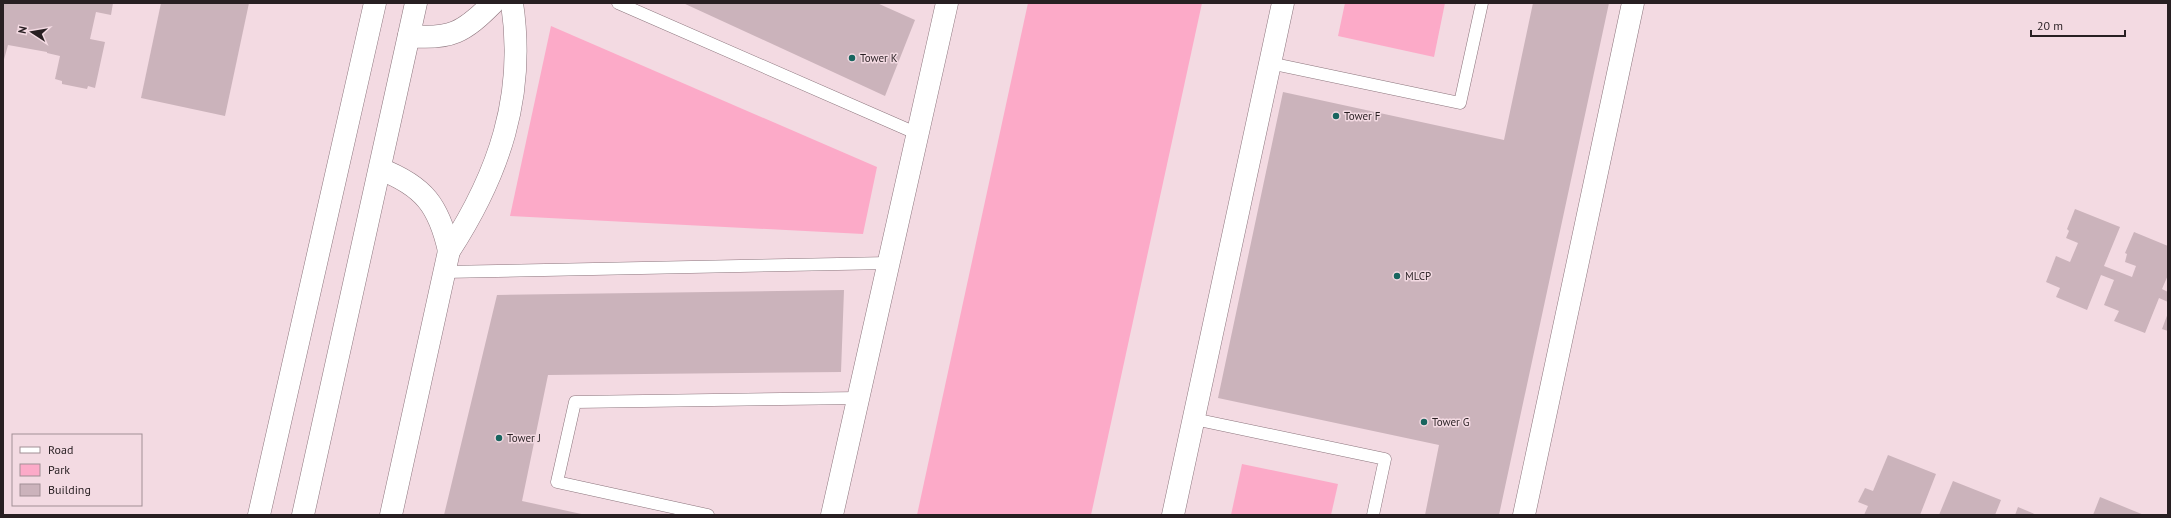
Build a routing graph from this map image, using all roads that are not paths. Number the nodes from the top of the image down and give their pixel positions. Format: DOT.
graph roads {
  1 [pos="375,3"];
  2 [pos="416,3"];
  3 [pos="493,3"];
  4 [pos="512,3"];
  5 [pos="618,3"];
  6 [pos="947,3"];
  7 [pos="1283,3"];
  8 [pos="1482,3"];
  9 [pos="1633,3"];
  10 [pos="409,36"];
  11 [pos="1270,63"];
  12 [pos="918,134"];
  13 [pos="380,169"];
  14 [pos="449,251"];
  15 [pos="889,263"];
  16 [pos="444,272"];
  17 [pos="858,398"];
  18 [pos="1194,419"];
  19 [pos="259,515"];
  20 [pos="303,515"];
  21 [pos="391,515"];
  22 [pos="708,515"];
  23 [pos="832,515"];
  24 [pos="1173,515"];
  25 [pos="1373,515"];
  26 [pos="1524,515"];
  1 -- 19 [label="street"];
  2 -- 10 [label="street"];
  3 -- 10 [label="street"];
  4 -- 14 [label="street"];
  5 -- 12 [label="lane"];
  6 -- 12 [label="street"];
  7 -- 11 [label="street"];
  8 -- 11 [label="lane"];
  9 -- 26 [label="street"];
  10 -- 13 [label="street"];
  11 -- 18 [label="street"];
  12 -- 15 [label="street"];
  13 -- 14 [label="street"];
  13 -- 20 [label="street"];
  14 -- 16 [label="street"];
  15 -- 16 [label="lane"];
  15 -- 17 [label="street"];
  16 -- 21 [label="street"];
  17 -- 22 [label="lane"];
  17 -- 23 [label="street"];
  18 -- 24 [label="street"];
  18 -- 25 [label="lane"];
}
